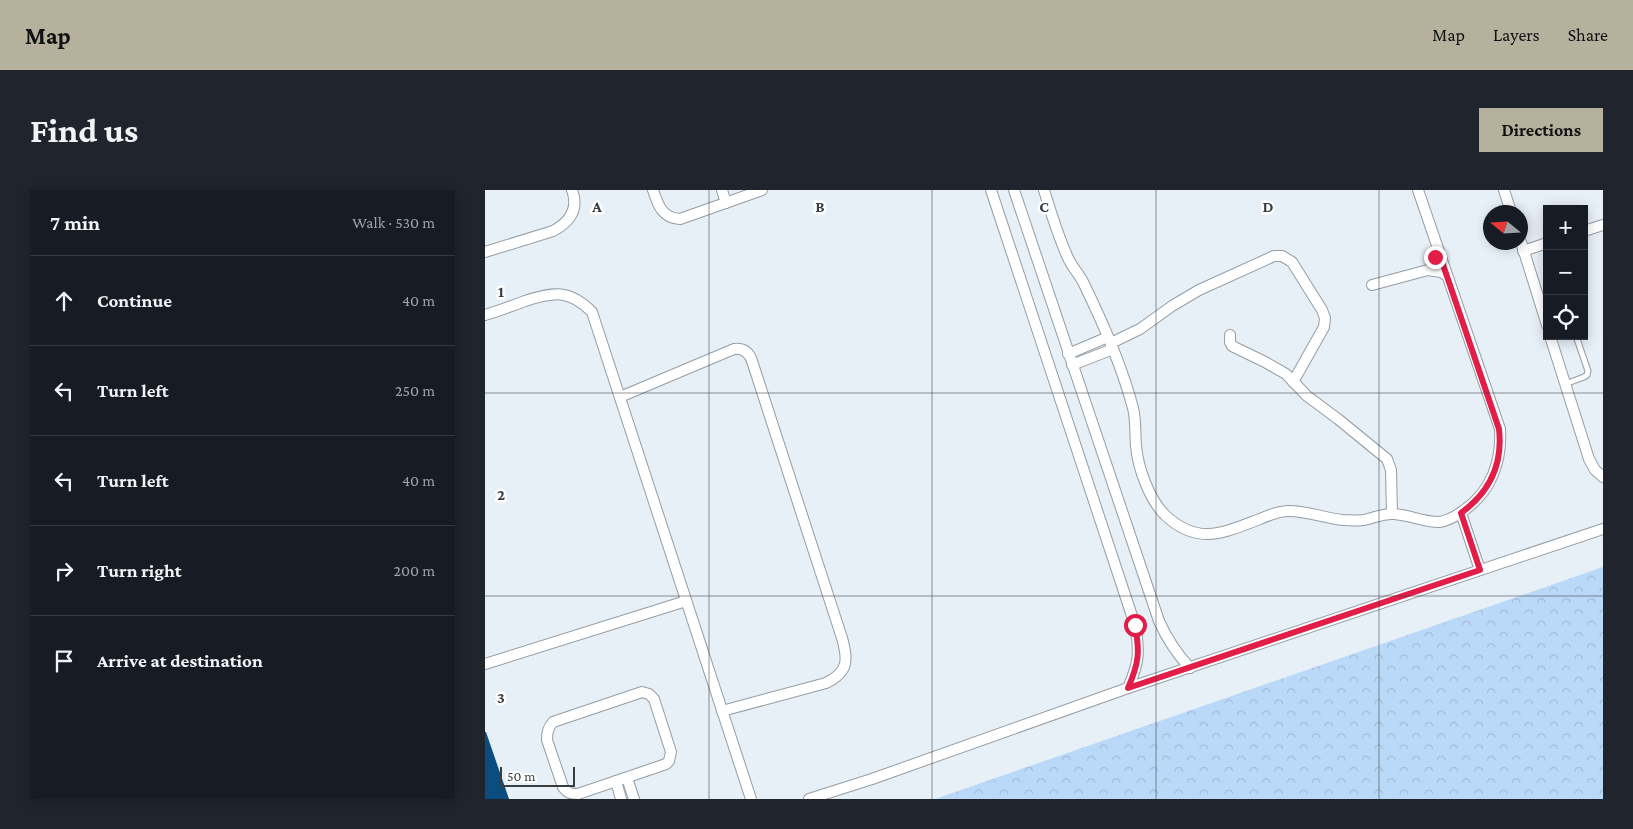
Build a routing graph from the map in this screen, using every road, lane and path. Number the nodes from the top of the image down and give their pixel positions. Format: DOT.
graph roads {
  1 [pos="572,190"];
  2 [pos="653,190"];
  3 [pos="721,190"];
  4 [pos="762,190"];
  5 [pos="991,190"];
  6 [pos="1014,190"];
  7 [pos="1044,190"];
  8 [pos="1418,190"];
  9 [pos="1504,190"];
  10 [pos="726,203"];
  11 [pos="1509,205"];
  12 [pos="1603,225"];
  13 [pos="1588,230"];
  14 [pos="1543,244"];
  15 [pos="1528,246"];
  16 [pos="1438,250"];
  17 [pos="1523,250"];
  18 [pos="485,252"];
  19 [pos="1428,270"];
  20 [pos="1446,275"];
  21 [pos="1372,286"];
  22 [pos="1543,305"];
  23 [pos="485,315"];
  24 [pos="1229,335"];
  25 [pos="1551,340"];
  26 [pos="1577,340"];
  27 [pos="1110,343"];
  28 [pos="1068,354"];
  29 [pos="1072,365"];
  30 [pos="1293,382"];
  31 [pos="1565,384"];
  32 [pos="620,397"];
  33 [pos="1603,477"];
  34 [pos="1461,513"];
  35 [pos="1392,514"];
  36 [pos="1603,529"];
  37 [pos="1480,570"];
  38 [pos="686,601"];
  39 [pos="485,664"];
  40 [pos="1190,668"];
  41 [pos="1128,688"];
  42 [pos="722,711"];
  43 [pos="627,778"];
  44 [pos="616,782"];
  45 [pos="621,799"];
  46 [pos="633,799"];
  47 [pos="751,799"];
  48 [pos="809,799"];
  1 -- 18 [label="street"];
  2 -- 10 [label="street"];
  3 -- 10 [label="street"];
  4 -- 10 [label="street"];
  5 -- 41 [label="street"];
  6 -- 28 [label="street"];
  7 -- 27 [label="street"];
  8 -- 16 [label="street"];
  9 -- 11 [label="street"];
  12 -- 13 [label="street"];
  14 -- 15 [label="street"];
  16 -- 19 [label="street"];
  16 -- 20 [label="street"];
  17 -- 22 [label="street"];
  19 -- 20 [label="street"];
  19 -- 21 [label="street"];
  20 -- 34 [label="street"];
  23 -- 32 [label="street"];
  24 -- 30 [label="street"];
  25 -- 31 [label="street"];
  26 -- 31 [label="lane"];
  27 -- 28 [label="street"];
  27 -- 29 [label="street"];
  27 -- 30 [label="street"];
  27 -- 35 [label="street"];
  28 -- 29 [label="street"];
  29 -- 40 [label="street"];
  30 -- 35 [label="street"];
  31 -- 33 [label="street"];
  32 -- 38 [label="street"];
  32 -- 42 [label="street"];
  34 -- 35 [label="street"];
  34 -- 37 [label="street"];
  36 -- 37 [label="street"];
  37 -- 40 [label="street"];
  38 -- 39 [label="street"];
  38 -- 42 [label="street"];
  40 -- 41 [label="street"];
  41 -- 48 [label="street"];
  42 -- 47 [label="street"];
  43 -- 44 [label="street"];
  43 -- 44 [label="street"];
  43 -- 46 [label="street"];
  44 -- 45 [label="street"];
}
